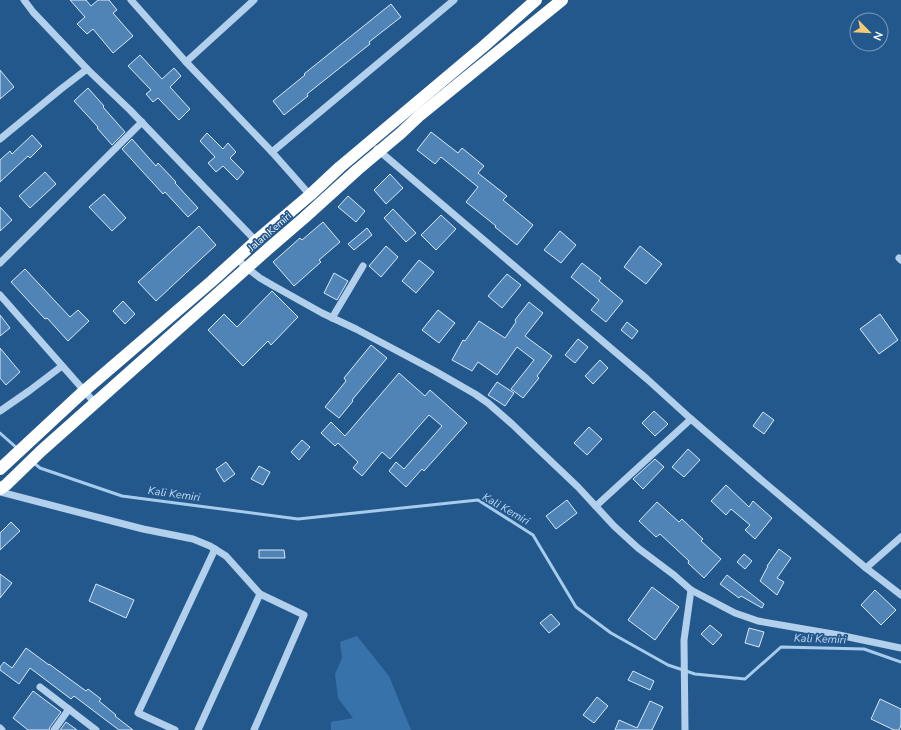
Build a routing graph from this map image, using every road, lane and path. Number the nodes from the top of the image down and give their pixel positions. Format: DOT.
graph roads {
  1 [pos="24,0"];
  2 [pos="131,0"];
  3 [pos="254,0"];
  4 [pos="454,0"];
  5 [pos="536,0"];
  6 [pos="562,0"];
  7 [pos="186,62"];
  8 [pos="87,69"];
  9 [pos="142,122"];
  10 [pos="0,139"];
  11 [pos="369,142"];
  12 [pos="379,151"];
  13 [pos="272,152"];
  14 [pos="310,195"];
  15 [pos="256,241"];
  16 [pos="237,258"];
  17 [pos="0,264"];
  18 [pos="363,266"];
  19 [pos="247,268"];
  20 [pos="0,295"];
  21 [pos="332,318"];
  22 [pos="62,366"];
  23 [pos="84,392"];
  24 [pos="96,404"];
  25 [pos="0,411"];
  26 [pos="691,419"];
  27 [pos="0,469"];
  28 [pos="2,489"];
  29 [pos="596,506"];
  30 [pos="901,537"];
  31 [pos="215,549"];
  32 [pos="866,568"];
  33 [pos="691,590"];
  34 [pos="260,594"];
  35 [pos="901,595"];
  36 [pos="901,648"];
  37 [pos="40,687"];
  38 [pos="69,709"];
  39 [pos="54,730"];
  40 [pos="96,730"];
  41 [pos="175,730"];
  42 [pos="198,730"];
  43 [pos="254,730"];
  44 [pos="685,730"];
  1 -- 8 [label="street"];
  2 -- 7 [label="street"];
  3 -- 7 [label="street"];
  4 -- 13 [label="street"];
  5 -- 11 [label="highway, Jalan Kemiri"];
  6 -- 12 [label="highway, Jalan Kemiri"];
  7 -- 13 [label="street"];
  8 -- 9 [label="street"];
  8 -- 10 [label="street"];
  9 -- 15 [label="street"];
  9 -- 17 [label="street"];
  11 -- 12 [label="street"];
  11 -- 14 [label="highway, Jalan Kemiri"];
  12 -- 19 [label="highway, Jalan Kemiri"];
  12 -- 26 [label="street"];
  13 -- 14 [label="street"];
  14 -- 15 [label="highway, Jalan Kemiri"];
  15 -- 16 [label="highway, Jalan Kemiri"];
  16 -- 19 [label="street"];
  16 -- 23 [label="highway, Jalan Kemiri"];
  18 -- 21 [label="street"];
  19 -- 21 [label="street"];
  19 -- 24 [label="highway, Jalan Kemiri"];
  20 -- 22 [label="street"];
  21 -- 29 [label="street"];
  22 -- 23 [label="street"];
  22 -- 25 [label="street"];
  23 -- 24 [label="street"];
  23 -- 27 [label="highway, Jalan Kemiri"];
  24 -- 28 [label="highway, Jalan Kemiri"];
  26 -- 29 [label="street"];
  26 -- 32 [label="street"];
  28 -- 31 [label="street"];
  29 -- 33 [label="street"];
  30 -- 32 [label="street"];
  31 -- 34 [label="street"];
  31 -- 41 [label="street"];
  32 -- 35 [label="street"];
  33 -- 36 [label="street"];
  33 -- 44 [label="street"];
  34 -- 42 [label="street"];
  34 -- 43 [label="street"];
  37 -- 38 [label="street"];
  38 -- 39 [label="street"];
  38 -- 40 [label="street"];
}
